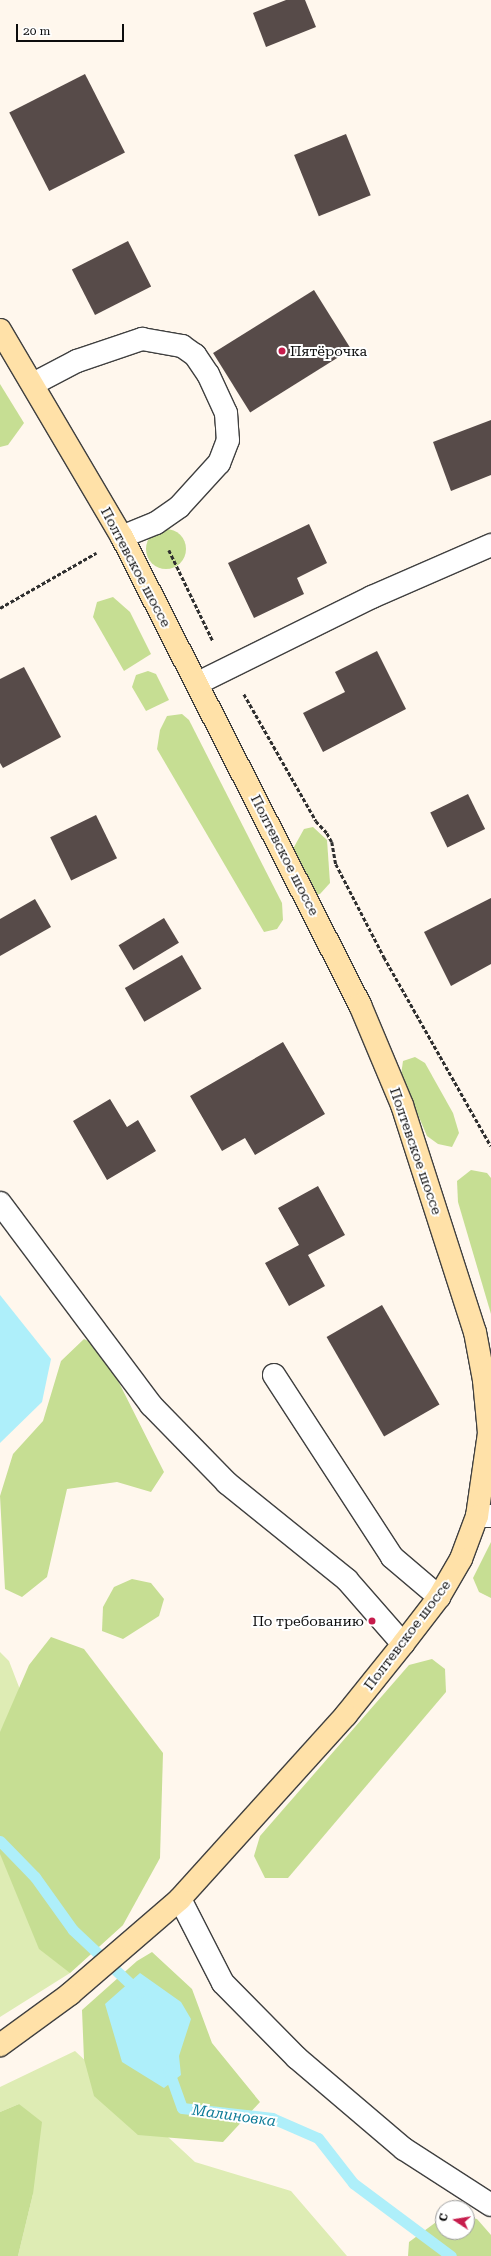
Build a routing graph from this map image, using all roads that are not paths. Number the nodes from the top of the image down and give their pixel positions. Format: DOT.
graph roads {
  1 [pos="0,330"];
  2 [pos="33,384"];
  3 [pos="122,537"];
  4 [pos="491,545"];
  5 [pos="198,683"];
  6 [pos="0,1202"];
  7 [pos="274,1375"];
  8 [pos="484,1516"];
  9 [pos="439,1597"];
  10 [pos="403,1644"];
  11 [pos="180,1899"];
  12 [pos="0,2045"];
  13 [pos="491,2205"];
  1 -- 2 [label="street, Полтевское шоссе"];
  2 -- 3 [label="street, Полтевское шоссе"];
  2 -- 3 [label="street"];
  3 -- 5 [label="street, Полтевское шоссе"];
  4 -- 5 [label="street"];
  5 -- 8 [label="street, Полтевское шоссе"];
  6 -- 10 [label="street"];
  7 -- 9 [label="street"];
  8 -- 9 [label="street, Полтевское шоссе"];
  9 -- 10 [label="street, Полтевское шоссе"];
  10 -- 11 [label="street, Полтевское шоссе"];
  11 -- 12 [label="street, Полтевское шоссе"];
  11 -- 13 [label="street"];
}
